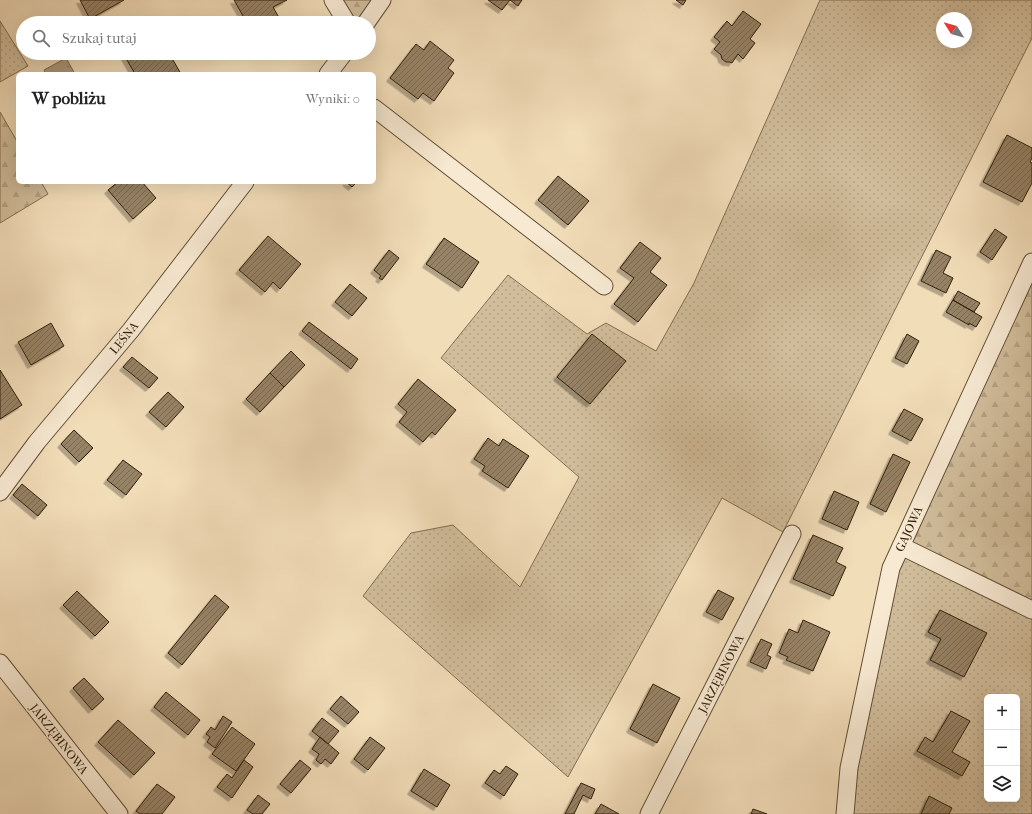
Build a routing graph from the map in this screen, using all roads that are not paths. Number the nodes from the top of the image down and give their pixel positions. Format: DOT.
graph roads {
  1 [pos="333,0"];
  2 [pos="382,0"];
  3 [pos="343,16"];
  4 [pos="371,16"];
  5 [pos="339,60"];
  6 [pos="330,72"];
  7 [pos="376,110"];
  8 [pos="243,184"];
  9 [pos="1032,262"];
  10 [pos="604,286"];
  11 [pos="0,492"];
  12 [pos="792,534"];
  13 [pos="901,546"];
  14 [pos="1032,610"];
  15 [pos="0,663"];
  16 [pos="119,814"];
  17 [pos="649,814"];
  18 [pos="846,814"];
  1 -- 3 [label="street"];
  2 -- 4 [label="street"];
  5 -- 6 [label="street"];
  7 -- 10 [label="street"];
  8 -- 11 [label="street, LEŚNA"];
  9 -- 13 [label="street, GAJOWA"];
  12 -- 17 [label="street, JARZĘBINOWA"];
  13 -- 14 [label="street"];
  13 -- 18 [label="street, GAJOWA"];
  15 -- 16 [label="street, JARZĘBINOWA"];
}
